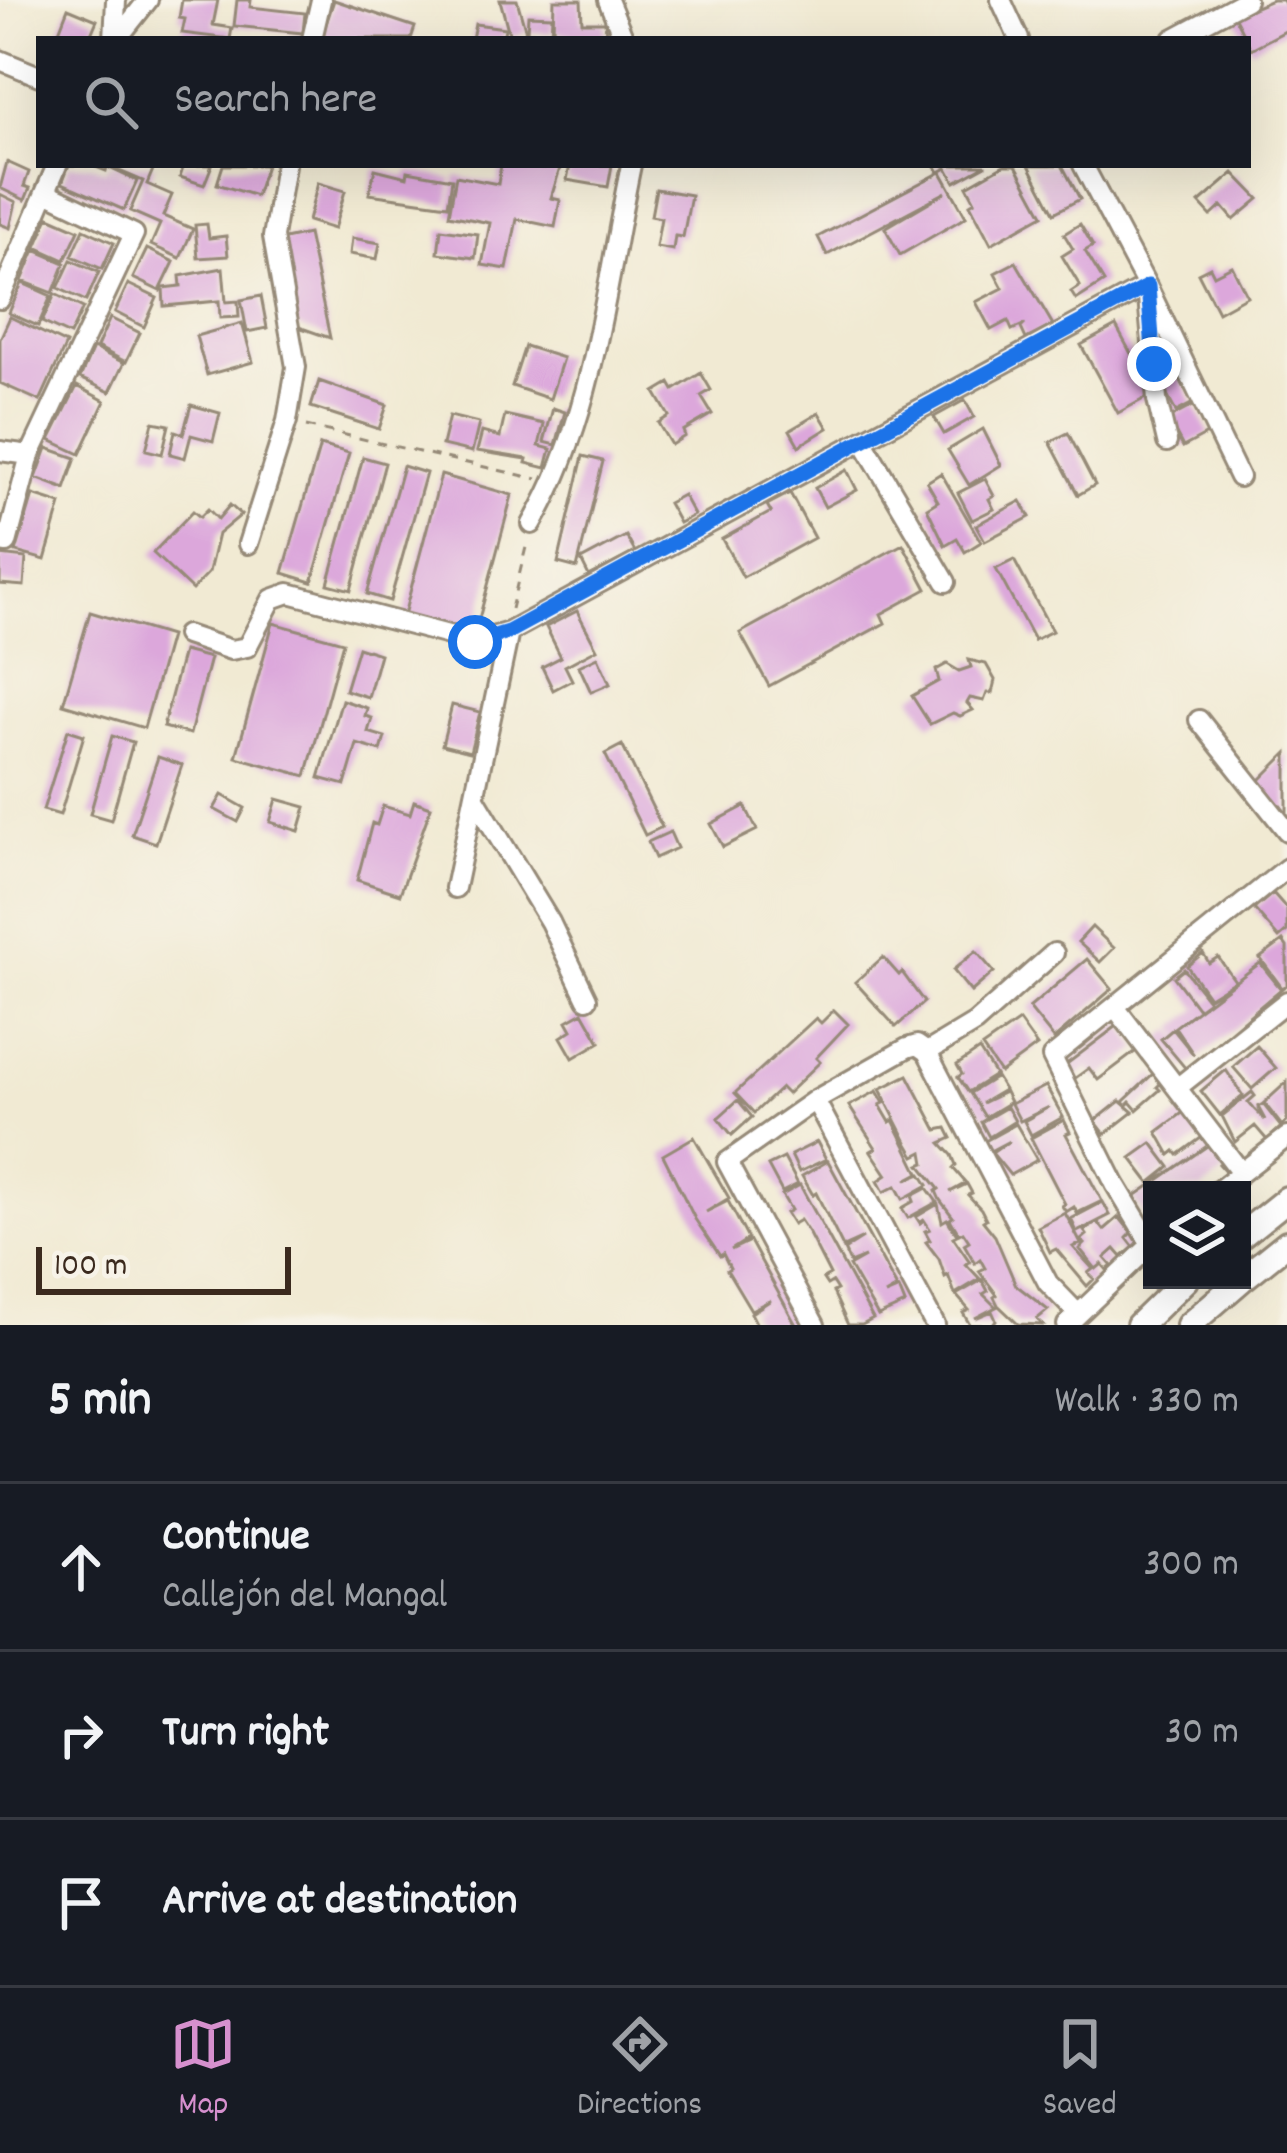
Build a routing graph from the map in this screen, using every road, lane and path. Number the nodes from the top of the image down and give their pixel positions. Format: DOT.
graph roads {
  1 [pos="116,0"];
  2 [pos="148,0"];
  3 [pos="321,0"];
  4 [pos="608,0"];
  5 [pos="1000,0"];
  6 [pos="1246,0"];
  7 [pos="116,36"];
  8 [pos="118,36"];
  9 [pos="313,36"];
  10 [pos="623,36"];
  11 [pos="1018,36"];
  12 [pos="1179,36"];
  13 [pos="0,60"];
  14 [pos="36,75"];
  15 [pos="56,168"];
  16 [pos="284,168"];
  17 [pos="631,168"];
  18 [pos="1085,168"];
  19 [pos="46,192"];
  20 [pos="1148,286"];
  21 [pos="0,299"];
  22 [pos="287,421"];
  23 [pos="1166,442"];
  24 [pos="863,443"];
  25 [pos="0,451"];
  26 [pos="30,455"];
  27 [pos="1239,477"];
  28 [pos="556,483"];
  29 [pos="532,524"];
  30 [pos="0,542"];
  31 [pos="248,544"];
  32 [pos="946,582"];
  33 [pos="508,632"];
  34 [pos="186,635"];
  35 [pos="1199,720"];
  36 [pos="475,798"];
  37 [pos="1287,831"];
  38 [pos="1287,868"];
  39 [pos="455,888"];
  40 [pos="1054,953"];
  41 [pos="587,999"];
  42 [pos="1287,1000"];
  43 [pos="1115,1007"];
  44 [pos="927,1052"];
  45 [pos="1178,1088"];
  46 [pos="815,1100"];
  47 [pos="1287,1137"];
  48 [pos="1240,1172"];
  49 [pos="1230,1181"];
  50 [pos="1287,1199"];
  51 [pos="1251,1228"];
  52 [pos="1143,1229"];
  53 [pos="1287,1243"];
  54 [pos="1143,1253"];
  55 [pos="1251,1272"];
  56 [pos="1176,1289"];
  57 [pos="1231,1289"];
  58 [pos="1073,1320"];
  59 [pos="927,1323"];
  60 [pos="814,1325"];
  61 [pos="1138,1325"];
  62 [pos="1189,1325"];
  1 -- 7 [label="street"];
  2 -- 8 [label="street"];
  3 -- 9 [label="street"];
  4 -- 10 [label="street"];
  5 -- 11 [label="street"];
  6 -- 12 [label="street"];
  13 -- 14 [label="street"];
  15 -- 19 [label="street"];
  16 -- 22 [label="street"];
  17 -- 28 [label="street"];
  18 -- 20 [label="street"];
  19 -- 21 [label="street"];
  19 -- 26 [label="street"];
  20 -- 23 [label="street"];
  20 -- 24 [label="street"];
  20 -- 27 [label="street"];
  22 -- 28 [label="path"];
  22 -- 31 [label="street"];
  24 -- 32 [label="street"];
  24 -- 33 [label="street"];
  25 -- 26 [label="street"];
  26 -- 30 [label="street"];
  28 -- 29 [label="street"];
  29 -- 33 [label="path"];
  33 -- 34 [label="street"];
  33 -- 36 [label="street"];
  35 -- 37 [label="street"];
  36 -- 39 [label="street"];
  36 -- 41 [label="street"];
  38 -- 43 [label="street"];
  40 -- 44 [label="street"];
  42 -- 45 [label="street"];
  43 -- 45 [label="street"];
  43 -- 52 [label="street"];
  44 -- 46 [label="street"];
  44 -- 58 [label="street"];
  45 -- 48 [label="street"];
  46 -- 59 [label="street"];
  46 -- 60 [label="street"];
  47 -- 48 [label="street"];
  48 -- 49 [label="street"];
  50 -- 51 [label="main road"];
  53 -- 55 [label="main road"];
  54 -- 58 [label="street"];
  56 -- 61 [label="main road"];
  57 -- 62 [label="main road"];
}
